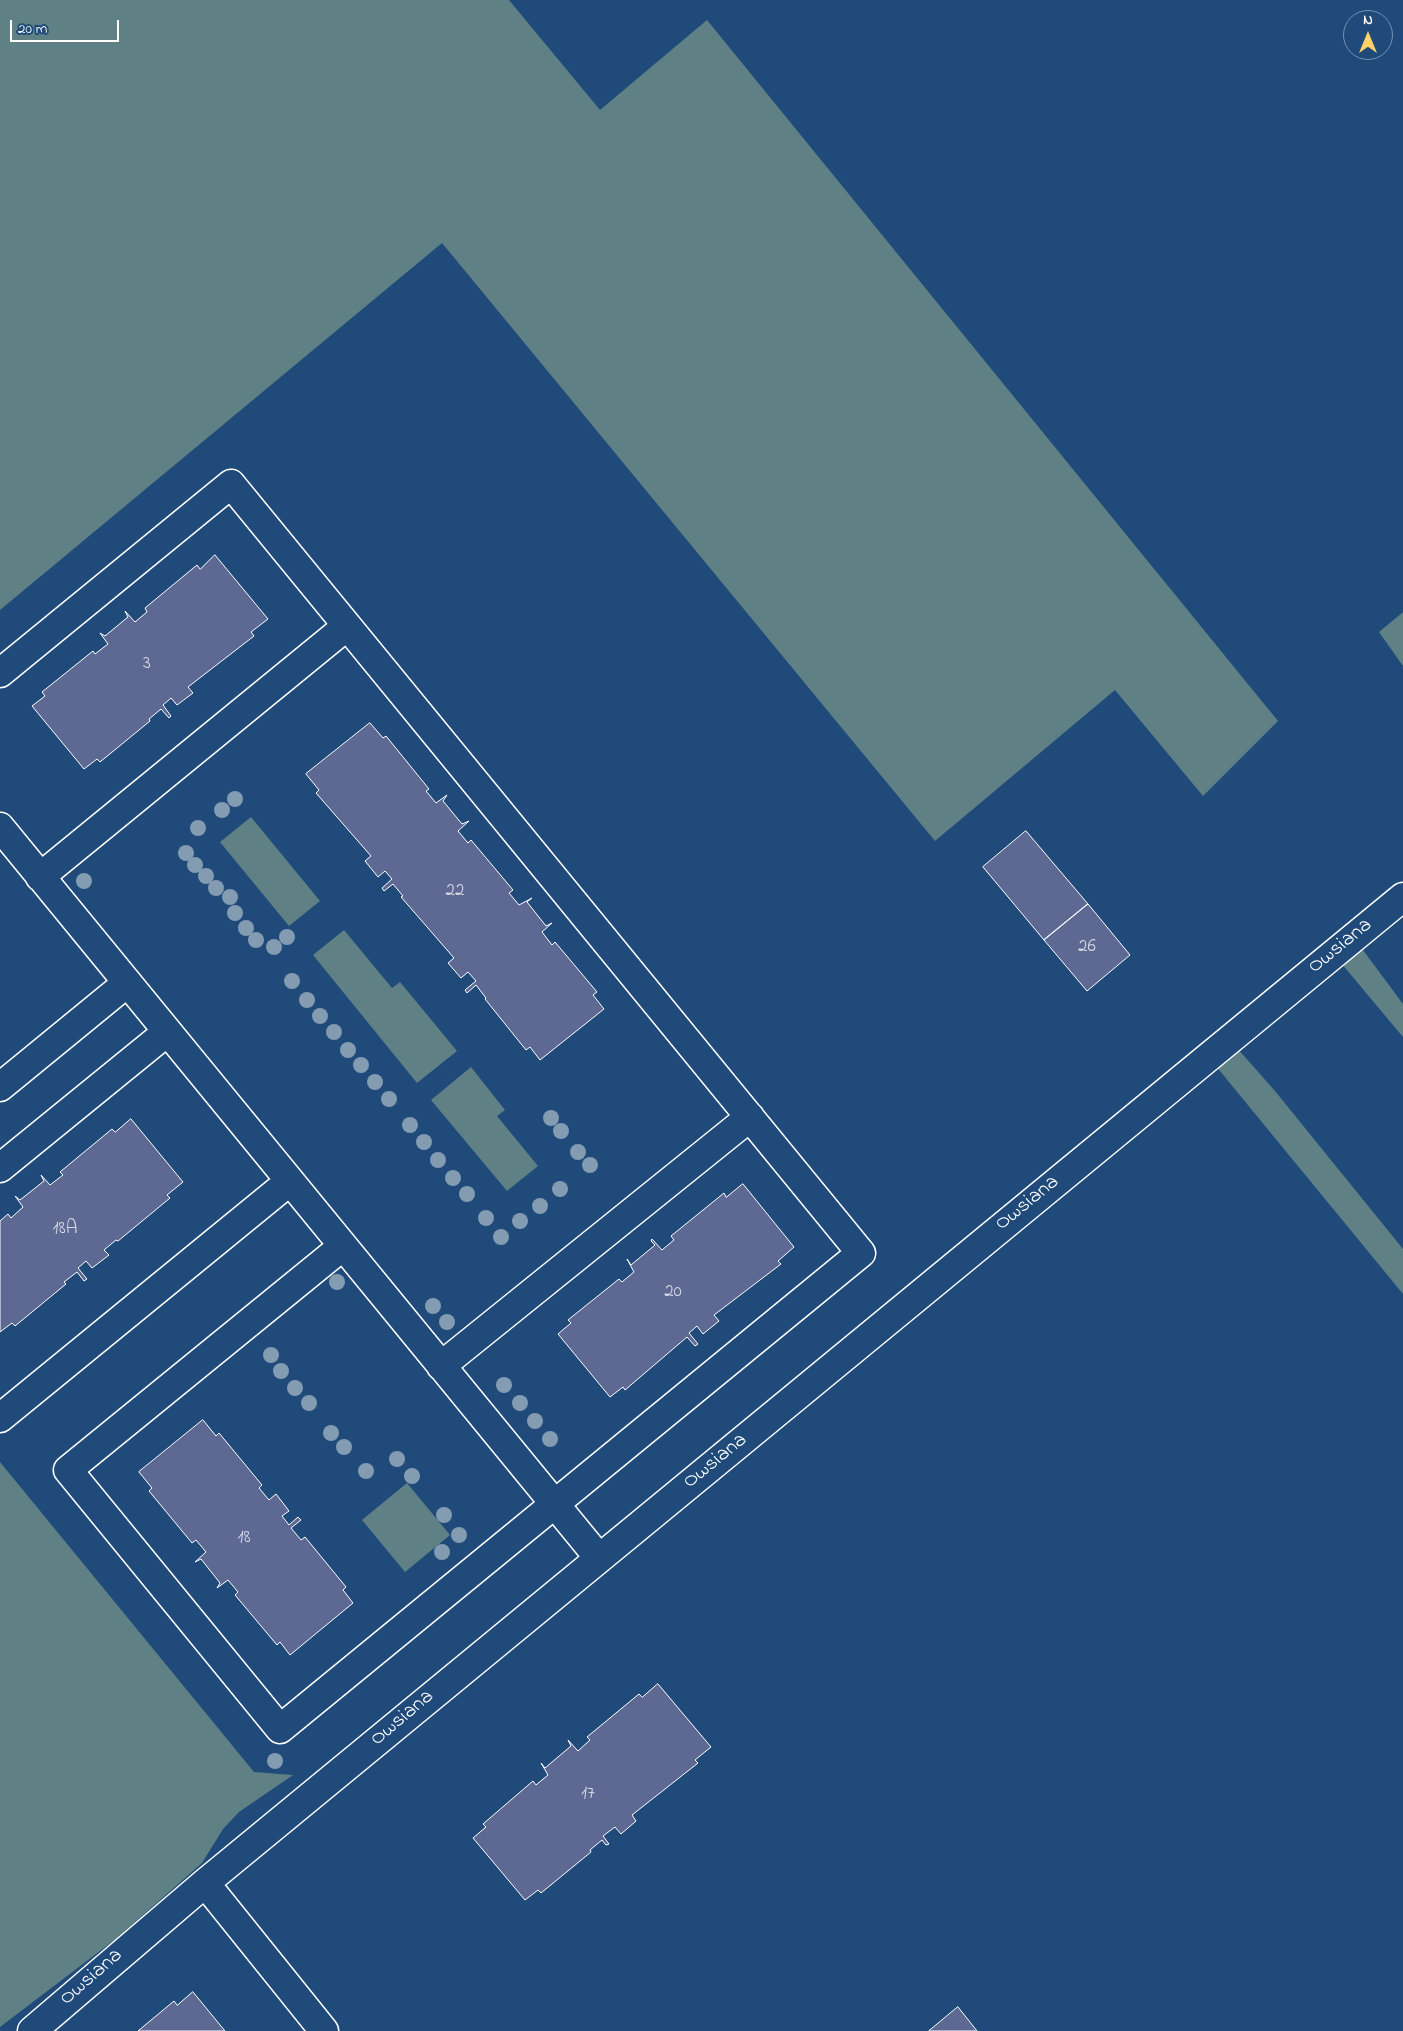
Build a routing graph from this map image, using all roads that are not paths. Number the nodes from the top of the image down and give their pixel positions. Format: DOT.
graph roads {
  1 [pos="347,626"];
  2 [pos="0,673"];
  3 [pos="0,827"];
  4 [pos="40,877"];
  5 [pos="1403,897"];
  6 [pos="127,983"];
  7 [pos="167,1032"];
  8 [pos="0,1087"];
  9 [pos="750,1117"];
  10 [pos="0,1168"];
  11 [pos="290,1181"];
  12 [pos="343,1246"];
  13 [pos="441,1366"];
  14 [pos="0,1418"];
  15 [pos="554,1504"];
  16 [pos="599,1558"];
  17 [pos="204,1883"];
  18 [pos="32,2031"];
  19 [pos="324,2031"];
  1 -- 2 [label="street"];
  1 -- 4 [label="street"];
  1 -- 9 [label="street"];
  3 -- 4 [label="street"];
  4 -- 6 [label="street"];
  5 -- 16 [label="street, Owsiana"];
  6 -- 7 [label="street"];
  6 -- 8 [label="street"];
  7 -- 10 [label="street"];
  7 -- 11 [label="street"];
  9 -- 13 [label="street"];
  9 -- 15 [label="street"];
  11 -- 12 [label="street"];
  11 -- 14 [label="street"];
  12 -- 13 [label="street"];
  12 -- 15 [label="street"];
  13 -- 15 [label="street"];
  15 -- 16 [label="street"];
  16 -- 17 [label="street, Owsiana"];
  17 -- 18 [label="street, Owsiana"];
  17 -- 19 [label="street"];
}
